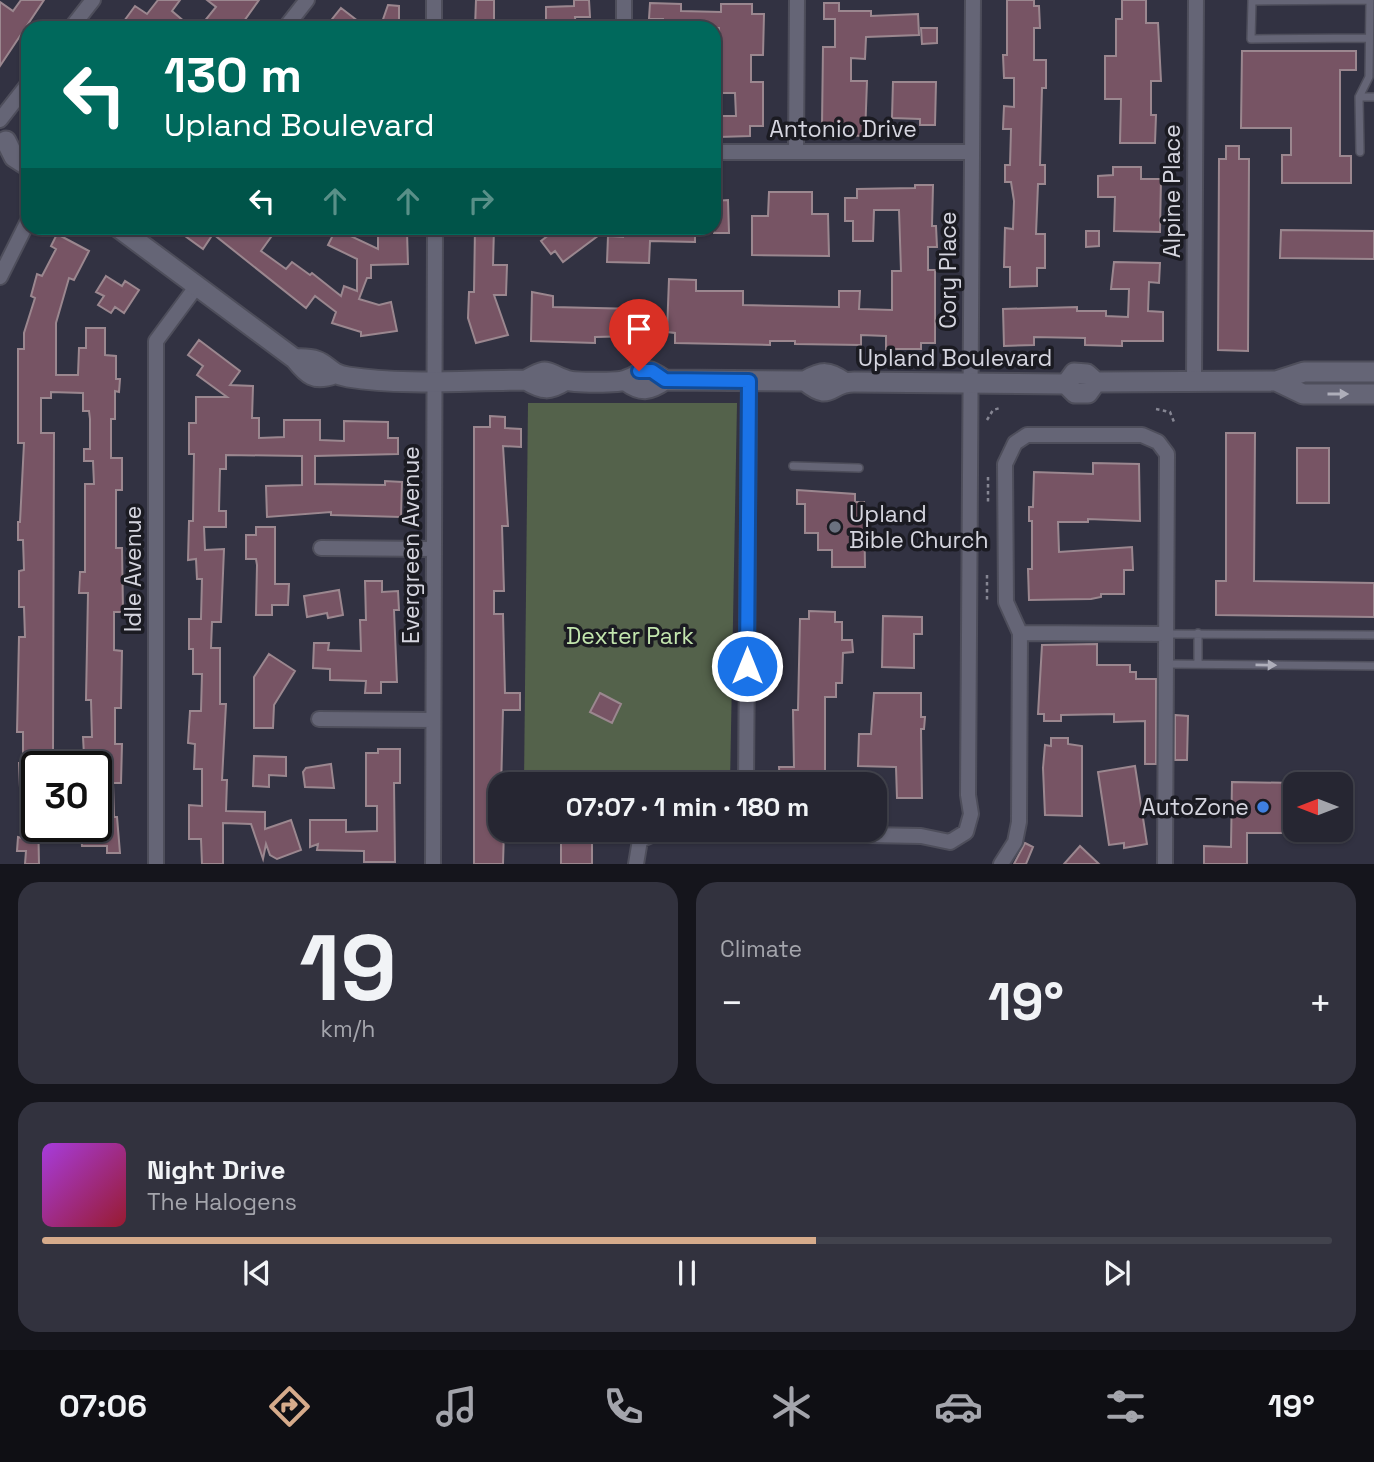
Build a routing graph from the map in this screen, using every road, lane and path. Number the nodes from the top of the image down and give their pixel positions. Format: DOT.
graph roads {
  1 [pos="93,0"];
  2 [pos="307,0"];
  3 [pos="434,0"];
  4 [pos="624,0"];
  5 [pos="796,0"];
  6 [pos="973,0"];
  7 [pos="1196,0"];
  8 [pos="1369,0"];
  9 [pos="76,21"];
  10 [pos="290,21"];
  11 [pos="434,21"];
  12 [pos="624,21"];
  13 [pos="1369,38"];
  14 [pos="21,93"];
  15 [pos="1359,97"];
  16 [pos="1374,97"];
  17 [pos="0,120"];
  18 [pos="3,139"];
  19 [pos="21,145"];
  20 [pos="796,151"];
  21 [pos="721,152"];
  22 [pos="972,152"];
  23 [pos="1360,152"];
  24 [pos="21,162"];
  25 [pos="21,235"];
  26 [pos="132,235"];
  27 [pos="435,235"];
  28 [pos="0,277"];
  29 [pos="195,287"];
  30 [pos="1374,372"];
  31 [pos="435,380"];
  32 [pos="749,381"];
  33 [pos="1194,381"];
  34 [pos="1276,381"];
  35 [pos="971,383"];
  36 [pos="1374,394"];
  37 [pos="1000,408"];
  38 [pos="1156,409"];
  39 [pos="987,420"];
  40 [pos="1174,422"];
  41 [pos="793,466"];
  42 [pos="859,468"];
  43 [pos="988,477"];
  44 [pos="988,502"];
  45 [pos="321,548"];
  46 [pos="433,549"];
  47 [pos="987,575"];
  48 [pos="987,600"];
  49 [pos="1020,633"];
  50 [pos="1167,634"];
  51 [pos="1198,634"];
  52 [pos="1374,635"];
  53 [pos="1166,664"];
  54 [pos="1198,664"];
  55 [pos="1374,666"];
  56 [pos="319,719"];
  57 [pos="433,720"];
  58 [pos="746,772"];
  59 [pos="887,835"];
  60 [pos="640,842"];
  61 [pos="156,863"];
  62 [pos="433,863"];
  63 [pos="636,863"];
  64 [pos="1001,863"];
  65 [pos="1165,863"];
  1 -- 9 [label="street"];
  2 -- 10 [label="street"];
  3 -- 11 [label="street"];
  4 -- 12 [label="street"];
  5 -- 20 [label="street"];
  6 -- 22 [label="street, Cory Place"];
  7 -- 33 [label="street, Alpine Place"];
  8 -- 13 [label="lane"];
  8 -- 13 [label="lane"];
  13 -- 15 [label="lane"];
  14 -- 17 [label="street"];
  15 -- 16 [label="lane"];
  15 -- 23 [label="lane"];
  18 -- 19 [label="street"];
  18 -- 24 [label="street"];
  20 -- 21 [label="street, Antonio Drive"];
  20 -- 22 [label="street, Antonio Drive"];
  22 -- 35 [label="street, Cory Place"];
  25 -- 28 [label="street"];
  26 -- 29 [label="street, Upland Boulevard"];
  27 -- 31 [label="street, Evergreen Avenue"];
  29 -- 31 [label="street, Upland Boulevard"];
  29 -- 61 [label="street, Idle Avenue"];
  30 -- 34 [label="street, Upland Boulevard"];
  31 -- 32 [label="street, Upland Boulevard"];
  31 -- 46 [label="street, Evergreen Avenue"];
  32 -- 35 [label="street, Upland Boulevard"];
  32 -- 58 [label="street"];
  33 -- 34 [label="street, Upland Boulevard"];
  33 -- 35 [label="street, Upland Boulevard"];
  34 -- 36 [label="street, Upland Boulevard, one-way"];
  35 -- 59 [label="street, Cory Place"];
  37 -- 39 [label="path"];
  38 -- 40 [label="path"];
  41 -- 42 [label="lane"];
  43 -- 44 [label="path"];
  45 -- 46 [label="street"];
  46 -- 57 [label="street, Evergreen Avenue"];
  47 -- 48 [label="path"];
  49 -- 50 [label="street"];
  49 -- 50 [label="street"];
  49 -- 64 [label="street"];
  50 -- 51 [label="lane"];
  50 -- 53 [label="street"];
  51 -- 52 [label="lane"];
  51 -- 54 [label="lane"];
  53 -- 54 [label="lane"];
  53 -- 65 [label="street"];
  54 -- 55 [label="lane, one-way"];
  56 -- 57 [label="street"];
  57 -- 62 [label="street, Evergreen Avenue"];
  60 -- 63 [label="street"];
}
